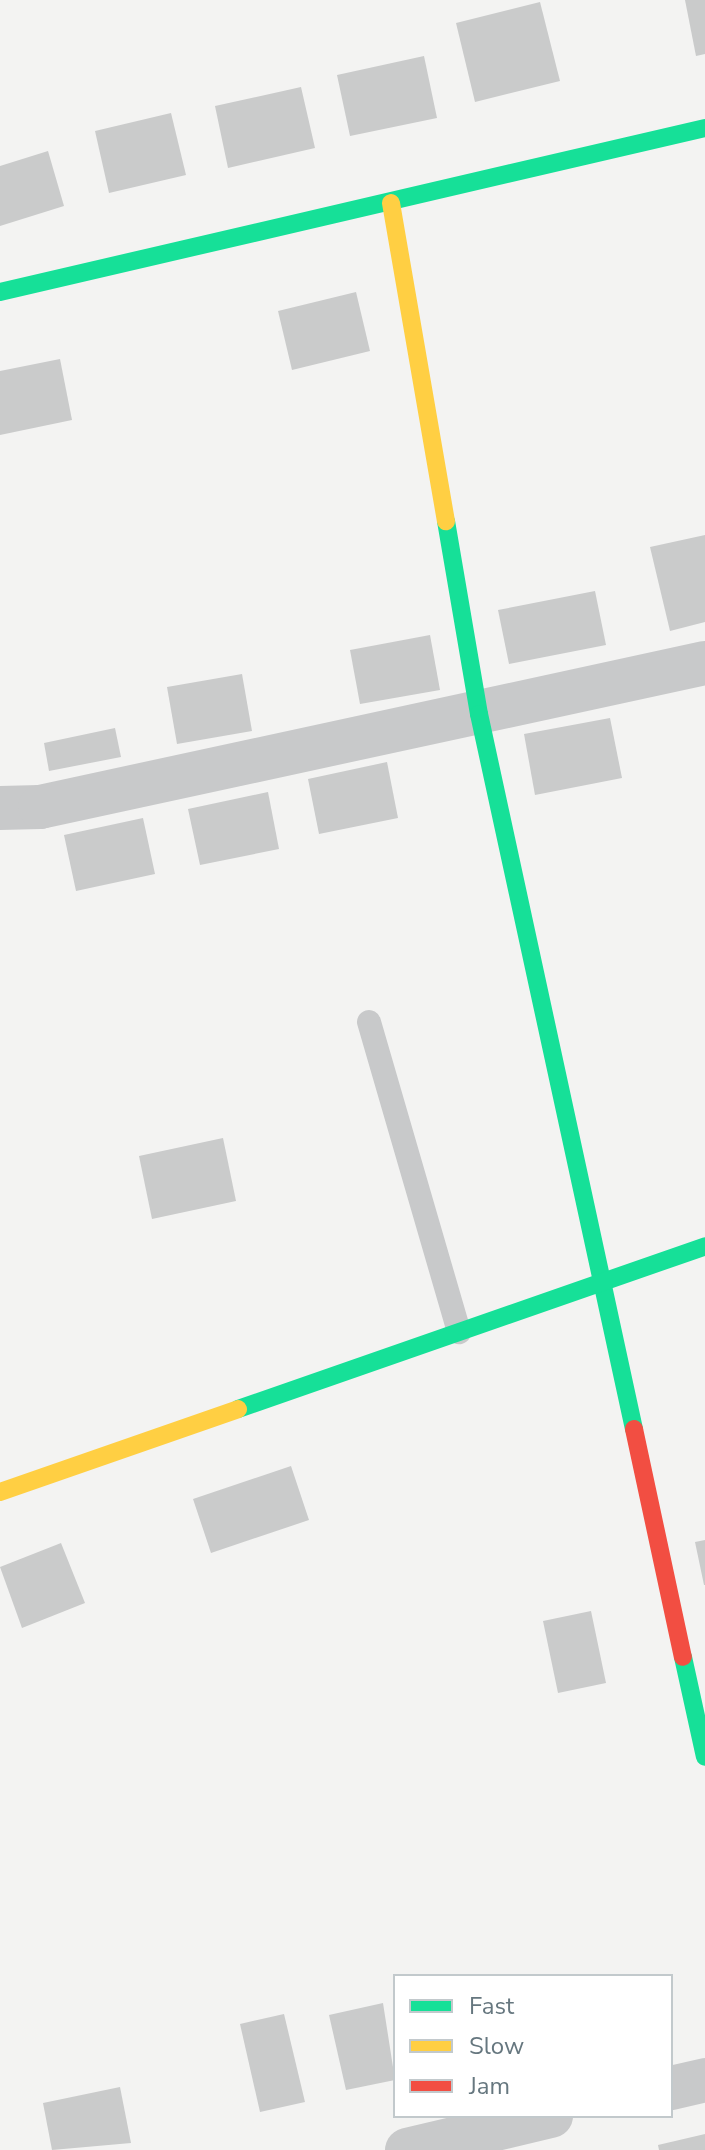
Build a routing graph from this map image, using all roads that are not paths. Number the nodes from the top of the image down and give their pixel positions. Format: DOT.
graph roads {
  1 [pos="705,128"];
  2 [pos="391,203"];
  3 [pos="0,292"];
  4 [pos="705,663"];
  5 [pos="479,714"];
  6 [pos="0,808"];
  7 [pos="369,1022"];
  8 [pos="705,1246"];
  9 [pos="601,1283"];
  10 [pos="459,1332"];
  11 [pos="0,1492"];
  12 [pos="705,1757"];
  13 [pos="705,2080"];
  14 [pos="673,2088"];
  15 [pos="543,2118"];
  16 [pos="407,2150"];
  1 -- 2 [label="street"];
  2 -- 3 [label="street"];
  2 -- 5 [label="street"];
  4 -- 5 [label="street"];
  5 -- 6 [label="street"];
  5 -- 9 [label="street"];
  7 -- 10 [label="lane"];
  8 -- 9 [label="street"];
  9 -- 10 [label="street"];
  9 -- 12 [label="street"];
  10 -- 11 [label="street"];
  13 -- 14 [label="street"];
  15 -- 16 [label="street"];
}
